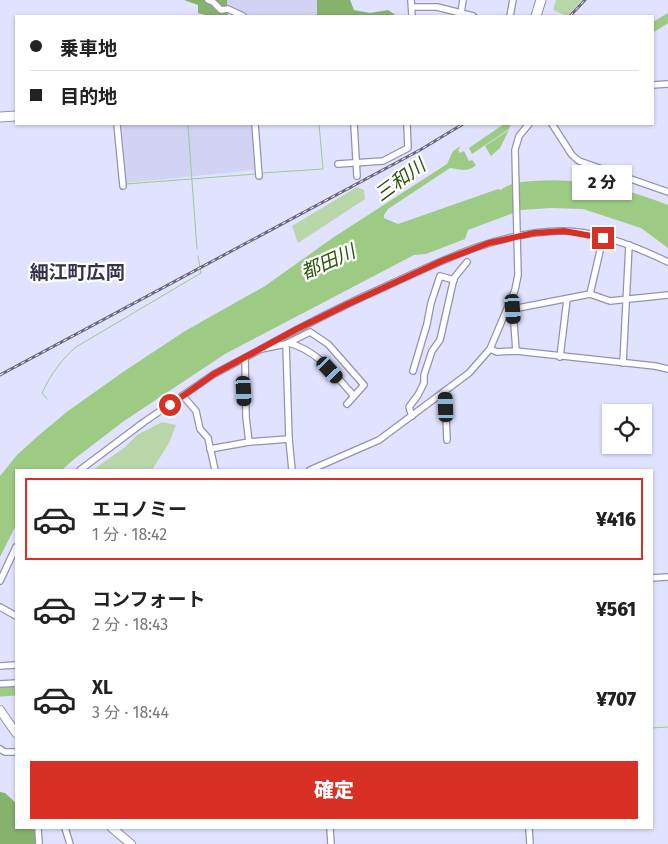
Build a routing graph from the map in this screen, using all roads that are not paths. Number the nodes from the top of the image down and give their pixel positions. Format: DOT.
graph roads {
  1 [pos="208,0"];
  2 [pos="411,0"];
  3 [pos="463,0"];
  4 [pos="513,0"];
  5 [pos="541,0"];
  6 [pos="412,7"];
  7 [pos="461,13"];
  8 [pos="241,15"];
  9 [pos="412,15"];
  10 [pos="469,15"];
  11 [pos="510,15"];
  12 [pos="536,15"];
  13 [pos="668,84"];
  14 [pos="654,85"];
  15 [pos="15,116"];
  16 [pos="0,117"];
  17 [pos="117,125"];
  18 [pos="255,125"];
  19 [pos="354,125"];
  20 [pos="407,125"];
  21 [pos="528,125"];
  22 [pos="553,125"];
  23 [pos="356,163"];
  24 [pos="338,164"];
  25 [pos="259,176"];
  26 [pos="357,176"];
  27 [pos="123,186"];
  28 [pos="668,192"];
  29 [pos="517,235"];
  30 [pos="603,238"];
  31 [pos="629,245"];
  32 [pos="467,262"];
  33 [pos="668,262"];
  34 [pos="454,280"];
  35 [pos="590,294"];
  36 [pos="668,295"];
  37 [pos="567,298"];
  38 [pos="626,300"];
  39 [pos="510,309"];
  40 [pos="288,344"];
  41 [pos="261,349"];
  42 [pos="490,349"];
  43 [pos="516,351"];
  44 [pos="418,356"];
  45 [pos="560,356"];
  46 [pos="245,358"];
  47 [pos="429,360"];
  48 [pos="623,363"];
  49 [pos="668,369"];
  50 [pos="413,371"];
  51 [pos="445,391"];
  52 [pos="182,396"];
  53 [pos="354,396"];
  54 [pos="346,404"];
  55 [pos="412,416"];
  56 [pos="289,439"];
  57 [pos="447,440"];
  58 [pos="249,442"];
  59 [pos="210,448"];
  60 [pos="81,469"];
  61 [pos="215,469"];
  62 [pos="292,469"];
  63 [pos="312,469"];
  64 [pos="13,559"];
  65 [pos="668,577"];
  66 [pos="653,578"];
  67 [pos="0,581"];
  68 [pos="0,607"];
  69 [pos="15,615"];
  70 [pos="15,665"];
  71 [pos="0,666"];
  72 [pos="15,683"];
  73 [pos="0,684"];
  74 [pos="0,710"];
  75 [pos="15,732"];
  76 [pos="0,749"];
  77 [pos="15,752"];
  78 [pos="38,829"];
  79 [pos="65,829"];
  80 [pos="113,829"];
  81 [pos="330,829"];
  82 [pos="529,829"];
  83 [pos="39,844"];
  84 [pos="70,844"];
  85 [pos="131,844"];
  86 [pos="331,844"];
  87 [pos="530,844"];
  1 -- 8 [label="street"];
  2 -- 6 [label="street"];
  3 -- 7 [label="street"];
  4 -- 11 [label="street"];
  5 -- 12 [label="highway"];
  6 -- 7 [label="street"];
  6 -- 9 [label="street"];
  7 -- 10 [label="street"];
  13 -- 14 [label="street"];
  15 -- 16 [label="highway"];
  17 -- 27 [label="street"];
  18 -- 25 [label="street"];
  19 -- 23 [label="street"];
  20 -- 23 [label="street"];
  21 -- 29 [label="street"];
  22 -- 28 [label="street"];
  23 -- 24 [label="street"];
  23 -- 26 [label="street"];
  29 -- 30 [label="street"];
  29 -- 39 [label="street"];
  29 -- 41 [label="street"];
  30 -- 31 [label="street"];
  30 -- 35 [label="street"];
  31 -- 33 [label="street"];
  31 -- 38 [label="street"];
  32 -- 34 [label="street"];
  34 -- 44 [label="street"];
  34 -- 47 [label="street"];
  35 -- 37 [label="street"];
  35 -- 38 [label="street"];
  36 -- 38 [label="street"];
  37 -- 39 [label="street"];
  37 -- 45 [label="street"];
  38 -- 48 [label="street"];
  39 -- 42 [label="street"];
  39 -- 43 [label="street"];
  40 -- 41 [label="street"];
  40 -- 53 [label="street"];
  40 -- 53 [label="street"];
  40 -- 56 [label="street"];
  41 -- 46 [label="street"];
  42 -- 43 [label="street"];
  42 -- 51 [label="street"];
  43 -- 45 [label="street"];
  44 -- 47 [label="street"];
  44 -- 50 [label="street"];
  45 -- 48 [label="street"];
  46 -- 52 [label="street"];
  46 -- 58 [label="street"];
  47 -- 55 [label="street"];
  48 -- 49 [label="street"];
  51 -- 55 [label="street"];
  51 -- 57 [label="street"];
  52 -- 59 [label="street"];
  52 -- 60 [label="street"];
  53 -- 54 [label="street"];
  55 -- 63 [label="street"];
  56 -- 58 [label="street"];
  56 -- 62 [label="street"];
  58 -- 59 [label="street"];
  59 -- 61 [label="street"];
  64 -- 67 [label="street"];
  65 -- 66 [label="street"];
  68 -- 69 [label="street"];
  70 -- 71 [label="street"];
  72 -- 73 [label="street"];
  74 -- 75 [label="main road"];
  76 -- 77 [label="street"];
  78 -- 83 [label="street"];
  79 -- 84 [label="street"];
  80 -- 85 [label="main road"];
  81 -- 86 [label="street"];
  82 -- 87 [label="street"];
}
